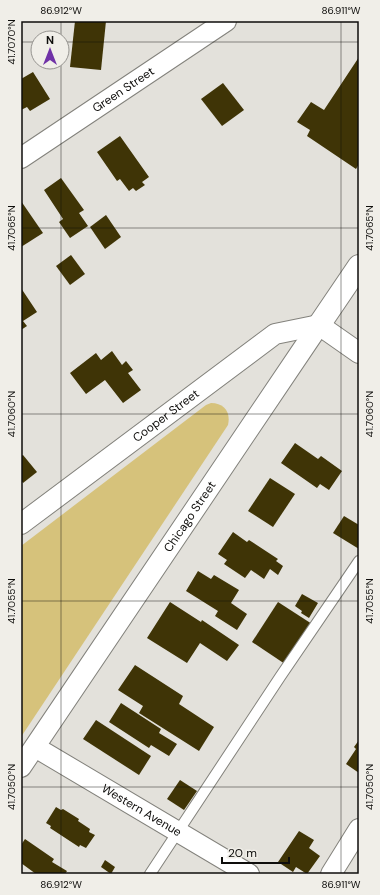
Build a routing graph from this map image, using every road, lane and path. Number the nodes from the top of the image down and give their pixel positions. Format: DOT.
graph roads {
  1 [pos="226,21"];
  2 [pos="21,158"];
  3 [pos="359,266"];
  4 [pos="319,325"];
  5 [pos="359,353"];
  6 [pos="21,524"];
  7 [pos="359,560"];
  8 [pos="35,747"];
  9 [pos="21,767"];
  10 [pos="359,829"];
  11 [pos="178,832"];
  12 [pos="150,874"];
  13 [pos="248,874"];
  14 [pos="331,874"];
  1 -- 2 [label="street, Green Street"];
  3 -- 4 [label="street, Chicago Street"];
  4 -- 5 [label="street"];
  4 -- 6 [label="street, Cooper Street"];
  4 -- 8 [label="street, Chicago Street"];
  7 -- 11 [label="lane"];
  8 -- 9 [label="street, Chicago Street"];
  8 -- 11 [label="street, Western Avenue"];
  10 -- 14 [label="street"];
  11 -- 12 [label="lane"];
  11 -- 13 [label="street, Western Avenue"];
}
